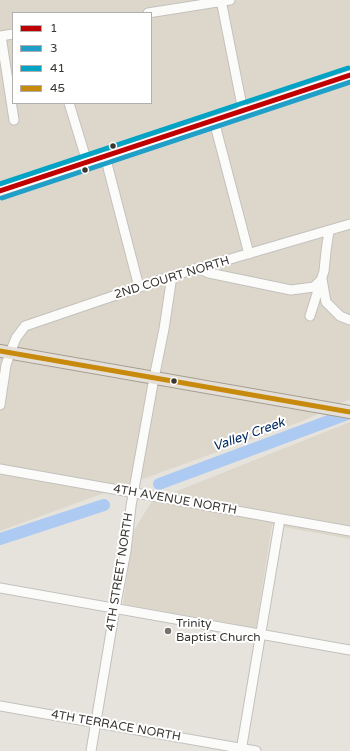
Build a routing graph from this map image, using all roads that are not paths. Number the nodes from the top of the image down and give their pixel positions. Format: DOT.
graph roads {
  1 [pos="224,0"];
  2 [pos="152,12"];
  3 [pos="12,34"];
  4 [pos="1,36"];
  5 [pos="350,75"];
  6 [pos="69,104"];
  7 [pos="243,111"];
  8 [pos="14,120"];
  9 [pos="214,121"];
  10 [pos="106,156"];
  11 [pos="87,162"];
  12 [pos="0,191"];
  13 [pos="350,224"];
  14 [pos="329,231"];
  15 [pos="249,254"];
  16 [pos="197,268"];
  17 [pos="172,276"];
  18 [pos="322,279"];
  19 [pos="139,287"];
  20 [pos="310,316"];
  21 [pos="350,320"];
  22 [pos="5,352"];
  23 [pos="154,378"];
  24 [pos="0,405"];
  25 [pos="350,412"];
  26 [pos="0,470"];
  27 [pos="134,492"];
  28 [pos="280,519"];
  29 [pos="350,531"];
  30 [pos="0,588"];
  31 [pos="115,609"];
  32 [pos="261,634"];
  33 [pos="350,650"];
  34 [pos="0,706"];
  35 [pos="96,723"];
  36 [pos="241,750"];
  37 [pos="91,751"];
  38 [pos="256,751"];
  1 -- 2 [label="street"];
  1 -- 7 [label="street"];
  3 -- 4 [label="street"];
  4 -- 8 [label="street"];
  5 -- 7 [label="street"];
  6 -- 11 [label="street"];
  7 -- 9 [label="street"];
  9 -- 10 [label="street"];
  9 -- 15 [label="street"];
  10 -- 11 [label="street"];
  10 -- 19 [label="street"];
  11 -- 12 [label="street"];
  13 -- 14 [label="street, 2ND COURT NORTH"];
  14 -- 15 [label="street, 2ND COURT NORTH"];
  14 -- 18 [label="street"];
  15 -- 16 [label="street, 2ND COURT NORTH"];
  16 -- 17 [label="street, 2ND COURT NORTH"];
  16 -- 18 [label="street"];
  17 -- 19 [label="street, 2ND COURT NORTH"];
  17 -- 23 [label="street, 4TH STREET NORTH"];
  18 -- 20 [label="street"];
  18 -- 21 [label="street"];
  19 -- 22 [label="street, 2ND COURT NORTH"];
  22 -- 23 [label="main road"];
  22 -- 24 [label="street, 2ND COURT NORTH"];
  23 -- 25 [label="main road"];
  23 -- 27 [label="street, 4TH STREET NORTH"];
  26 -- 27 [label="street, 4TH AVENUE NORTH"];
  27 -- 28 [label="street, 4TH AVENUE NORTH"];
  27 -- 31 [label="street, 4TH STREET NORTH"];
  28 -- 29 [label="street, 4TH AVENUE NORTH"];
  28 -- 32 [label="street"];
  30 -- 31 [label="street"];
  31 -- 32 [label="street"];
  31 -- 35 [label="street, 4TH STREET NORTH"];
  32 -- 33 [label="street"];
  32 -- 36 [label="street"];
  34 -- 35 [label="street, 4TH TERRACE NORTH"];
  35 -- 36 [label="street, 4TH TERRACE NORTH"];
  35 -- 37 [label="street, 4TH STREET NORTH"];
  36 -- 38 [label="street, 4TH TERRACE NORTH"];
}
